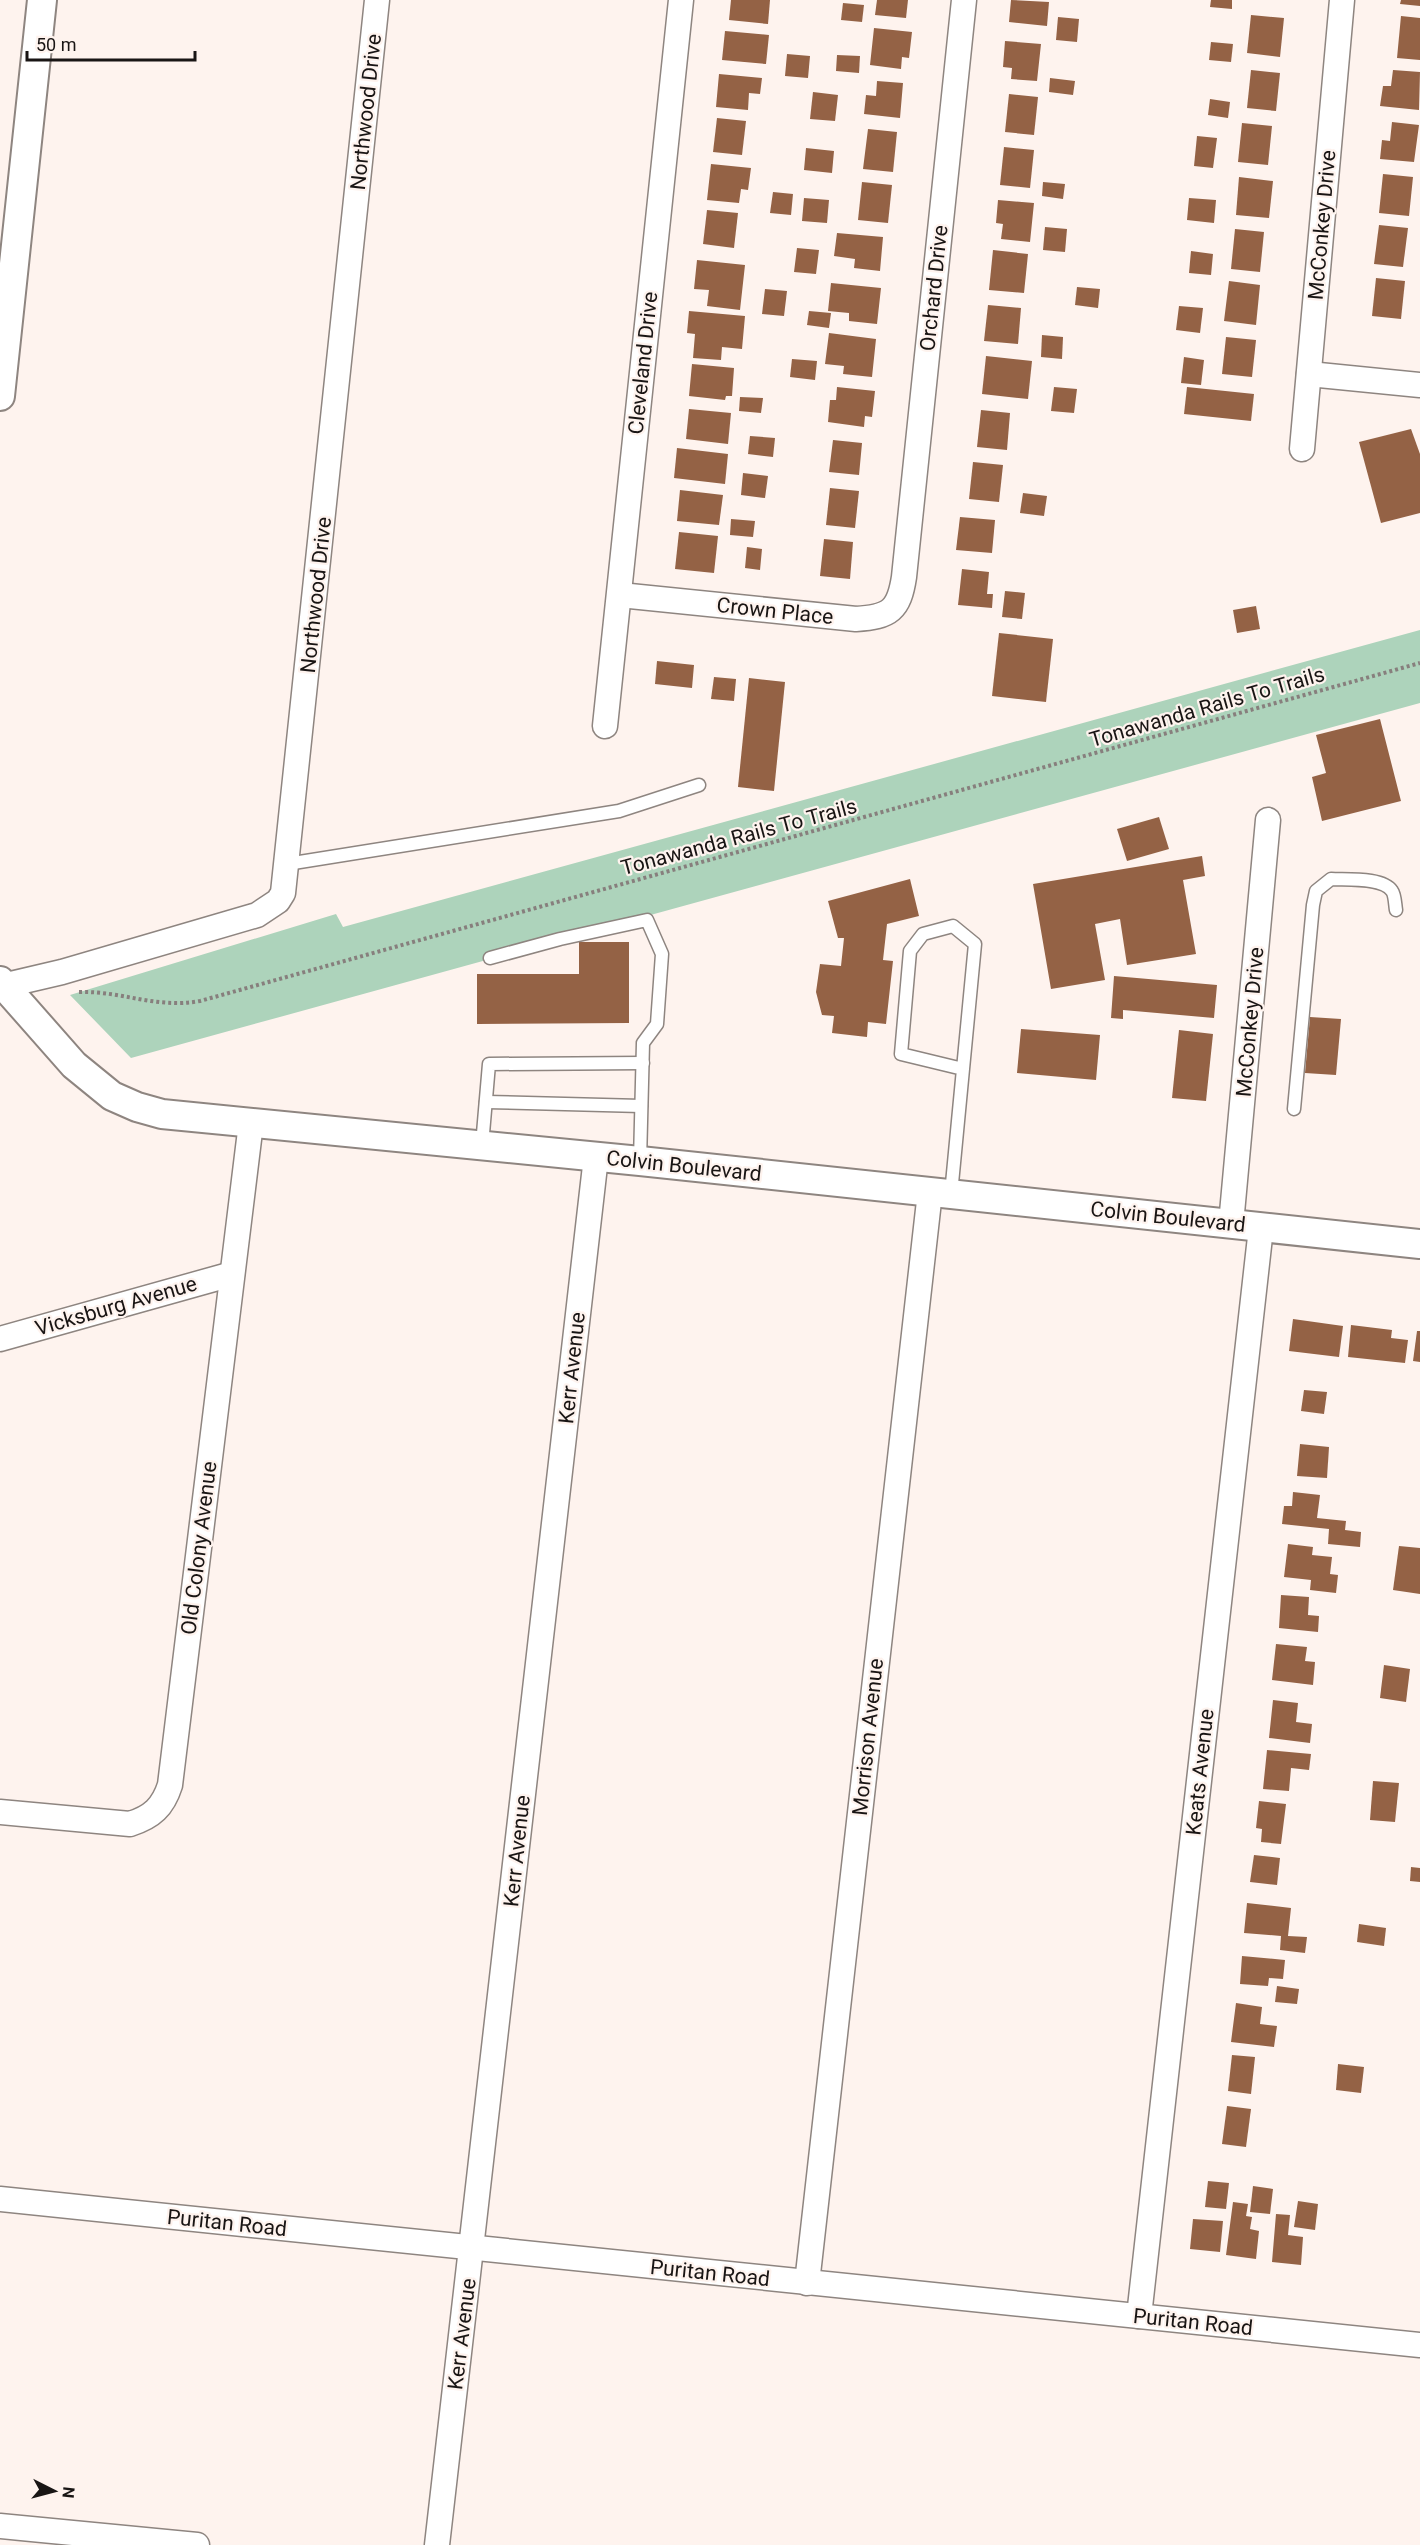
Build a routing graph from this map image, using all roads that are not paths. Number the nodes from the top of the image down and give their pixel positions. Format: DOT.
graph roads {
  1 [pos="42,0"];
  2 [pos="378,0"];
  3 [pos="681,0"];
  4 [pos="964,0"];
  5 [pos="1342,0"];
  6 [pos="1309,374"];
  7 [pos="1420,385"];
  8 [pos="0,396"];
  9 [pos="1302,449"];
  10 [pos="904,577"];
  11 [pos="620,595"];
  12 [pos="605,726"];
  13 [pos="699,785"];
  14 [pos="1268,820"];
  15 [pos="287,864"];
  16 [pos="1396,910"];
  17 [pos="490,958"];
  18 [pos="1,984"];
  19 [pos="643,1063"];
  20 [pos="963,1069"];
  21 [pos="486,1102"];
  22 [pos="641,1106"];
  23 [pos="1294,1109"];
  24 [pos="251,1123"];
  25 [pos="482,1145"];
  26 [pos="596,1156"];
  27 [pos="640,1161"];
  28 [pos="941,1193"];
  29 [pos="1231,1224"];
  30 [pos="1261,1228"];
  31 [pos="1420,1244"];
  32 [pos="232,1274"];
  33 [pos="0,1339"];
  34 [pos="0,1812"];
  35 [pos="0,2199"];
  36 [pos="472,2248"];
  37 [pos="807,2283"];
  38 [pos="1139,2316"];
  39 [pos="1420,2345"];
  40 [pos="0,2526"];
  41 [pos="197,2545"];
  42 [pos="437,2545"];
  1 -- 8 [label="street"];
  2 -- 15 [label="street, Northwood Drive"];
  3 -- 11 [label="street, Cleveland Drive"];
  4 -- 10 [label="street, Orchard Drive"];
  5 -- 6 [label="street, McConkey Drive"];
  6 -- 7 [label="street"];
  6 -- 9 [label="street, McConkey Drive"];
  10 -- 11 [label="street, Crown Place"];
  11 -- 12 [label="street, Cleveland Drive"];
  13 -- 15 [label="lane"];
  14 -- 29 [label="street, McConkey Drive"];
  15 -- 18 [label="street, Northwood Drive"];
  16 -- 23 [label="lane"];
  17 -- 19 [label="lane"];
  18 -- 24 [label="street, Colvin Boulevard"];
  19 -- 21 [label="lane"];
  19 -- 22 [label="lane"];
  20 -- 20 [label="lane"];
  20 -- 28 [label="lane"];
  21 -- 22 [label="lane"];
  21 -- 25 [label="lane"];
  22 -- 27 [label="lane"];
  24 -- 25 [label="street, Colvin Boulevard"];
  24 -- 32 [label="street, Old Colony Avenue"];
  25 -- 26 [label="street, Colvin Boulevard"];
  26 -- 27 [label="street, Colvin Boulevard"];
  26 -- 36 [label="street, Kerr Avenue"];
  27 -- 28 [label="street, Colvin Boulevard"];
  28 -- 29 [label="street, Colvin Boulevard"];
  28 -- 37 [label="street, Morrison Avenue"];
  29 -- 30 [label="street, Colvin Boulevard"];
  30 -- 31 [label="street, Colvin Boulevard"];
  30 -- 38 [label="street, Keats Avenue"];
  32 -- 33 [label="street, Vicksburg Avenue"];
  32 -- 34 [label="street, Old Colony Avenue"];
  35 -- 36 [label="street, Puritan Road"];
  36 -- 37 [label="street, Puritan Road"];
  36 -- 42 [label="street, Kerr Avenue"];
  37 -- 38 [label="street, Puritan Road"];
  38 -- 39 [label="street, Puritan Road"];
  40 -- 41 [label="street"];
}
